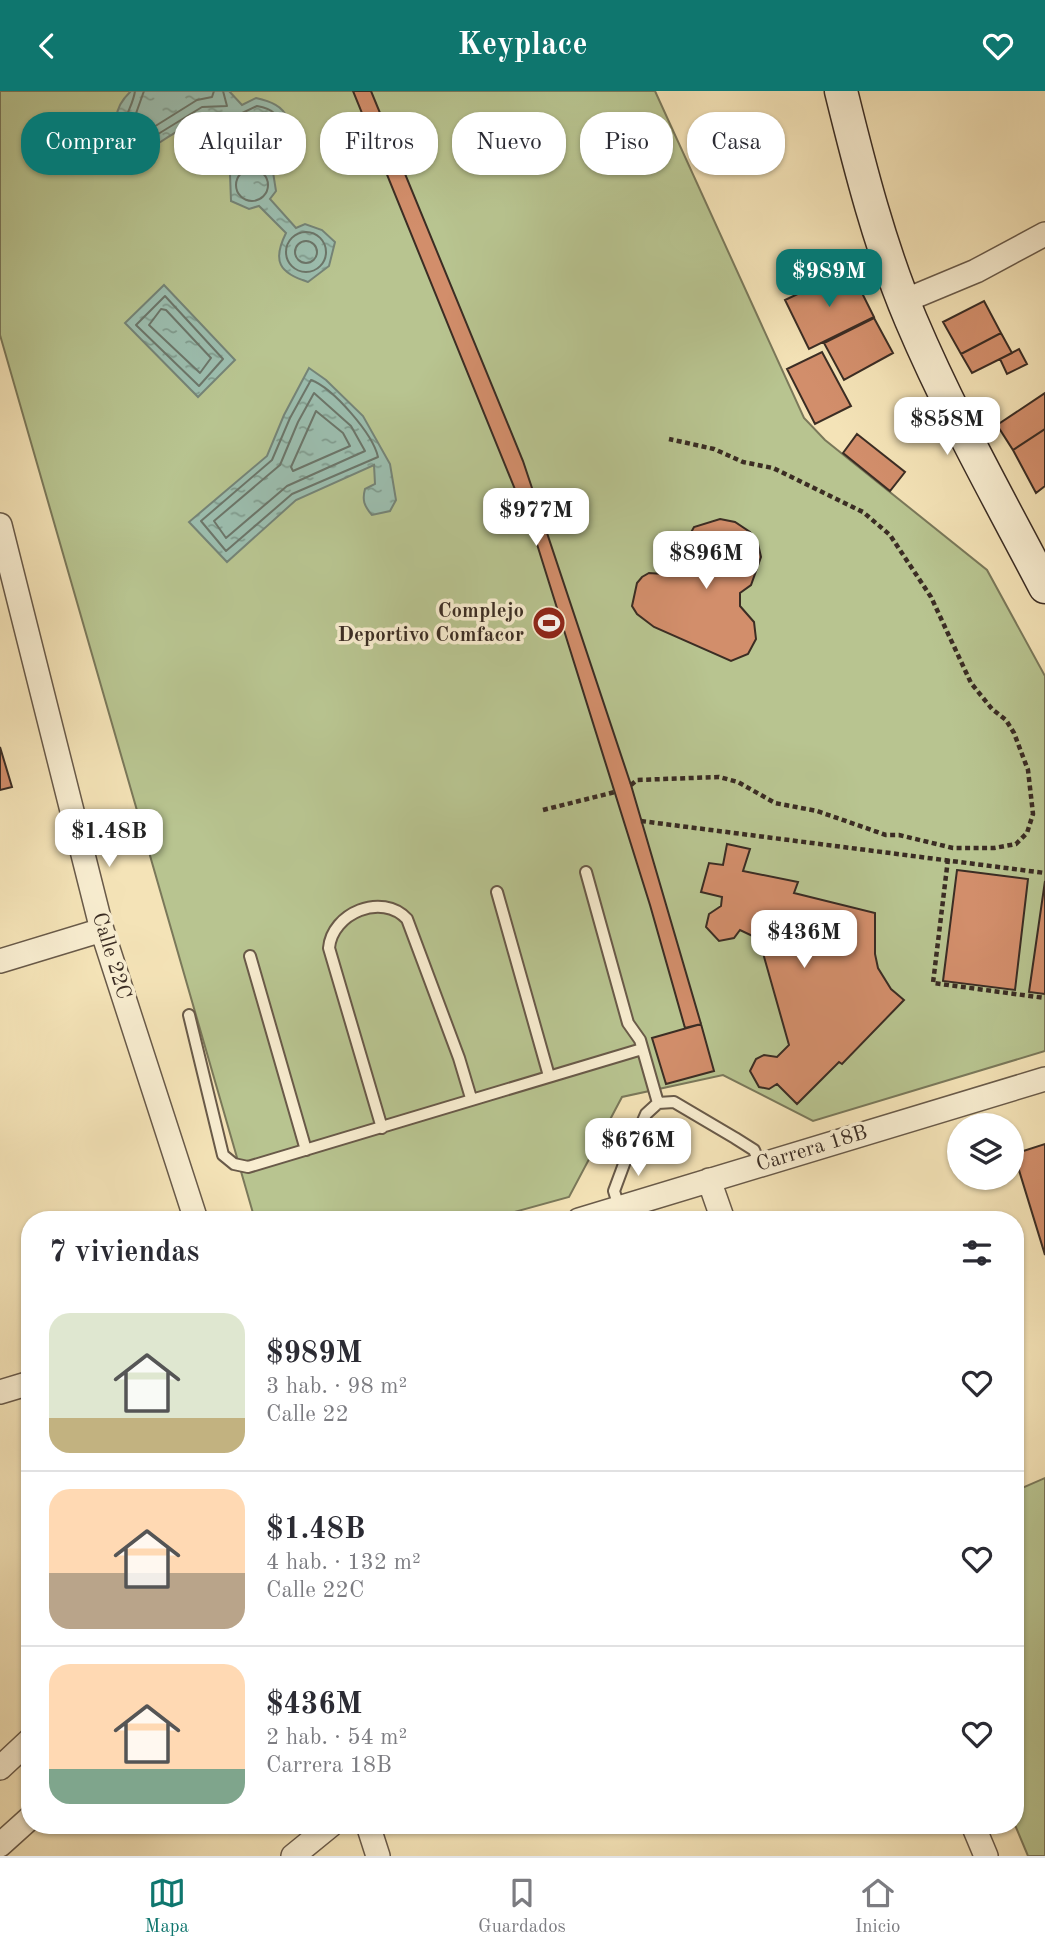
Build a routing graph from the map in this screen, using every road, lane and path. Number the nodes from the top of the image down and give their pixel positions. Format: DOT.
graph roads {
  1 [pos="841,91"];
  2 [pos="1045,233"];
  3 [pos="904,302"];
  4 [pos="669,439"];
  5 [pos="0,525"];
  6 [pos="8,576"];
  7 [pos="1045,587"];
  8 [pos="631,785"];
  9 [pos="615,792"];
  10 [pos="543,810"];
  11 [pos="641,821"];
  12 [pos="948,859"];
  13 [pos="586,872"];
  14 [pos="1045,873"];
  15 [pos="497,892"];
  16 [pos="102,930"];
  17 [pos="250,956"];
  18 [pos="0,961"];
  19 [pos="1045,998"];
  20 [pos="189,1015"];
  21 [pos="642,1049"];
  22 [pos="549,1076"];
  23 [pos="1045,1079"];
  24 [pos="471,1098"];
  25 [pos="658,1103"];
  26 [pos="382,1128"];
  27 [pos="306,1150"];
  28 [pos="760,1164"];
  29 [pos="709,1180"];
  30 [pos="619,1207"];
  31 [pos="192,1211"];
  32 [pos="607,1211"];
  33 [pos="720,1211"];
  34 [pos="21,1386"];
  35 [pos="0,1392"];
  36 [pos="21,1749"];
  37 [pos="0,1768"];
  38 [pos="21,1826"];
  39 [pos="320,1834"];
  40 [pos="371,1834"];
  41 [pos="977,1834"];
  42 [pos="0,1845"];
  43 [pos="293,1856"];
  44 [pos="377,1856"];
  45 [pos="986,1856"];
  1 -- 3 [label="street"];
  2 -- 3 [label="street"];
  3 -- 7 [label="street"];
  4 -- 8 [label="path"];
  5 -- 6 [label="street, Calle 22C"];
  6 -- 16 [label="street, Calle 22C"];
  9 -- 10 [label="path"];
  11 -- 12 [label="path"];
  12 -- 14 [label="path"];
  12 -- 19 [label="path"];
  13 -- 21 [label="lane"];
  15 -- 22 [label="lane"];
  16 -- 18 [label="street"];
  16 -- 31 [label="street, Calle 22C"];
  17 -- 27 [label="lane"];
  20 -- 27 [label="lane"];
  21 -- 22 [label="lane"];
  21 -- 25 [label="lane"];
  22 -- 24 [label="lane"];
  23 -- 28 [label="street, Carrera 18B"];
  24 -- 26 [label="lane"];
  24 -- 26 [label="lane"];
  25 -- 28 [label="lane"];
  25 -- 30 [label="lane"];
  26 -- 27 [label="lane"];
  28 -- 29 [label="street, Carrera 18B"];
  29 -- 30 [label="street, Carrera 18B"];
  29 -- 33 [label="street"];
  30 -- 32 [label="street, Carrera 18B"];
  34 -- 35 [label="street"];
  36 -- 37 [label="street"];
  38 -- 42 [label="street"];
  39 -- 43 [label="street"];
  40 -- 44 [label="street"];
  41 -- 45 [label="street"];
}
